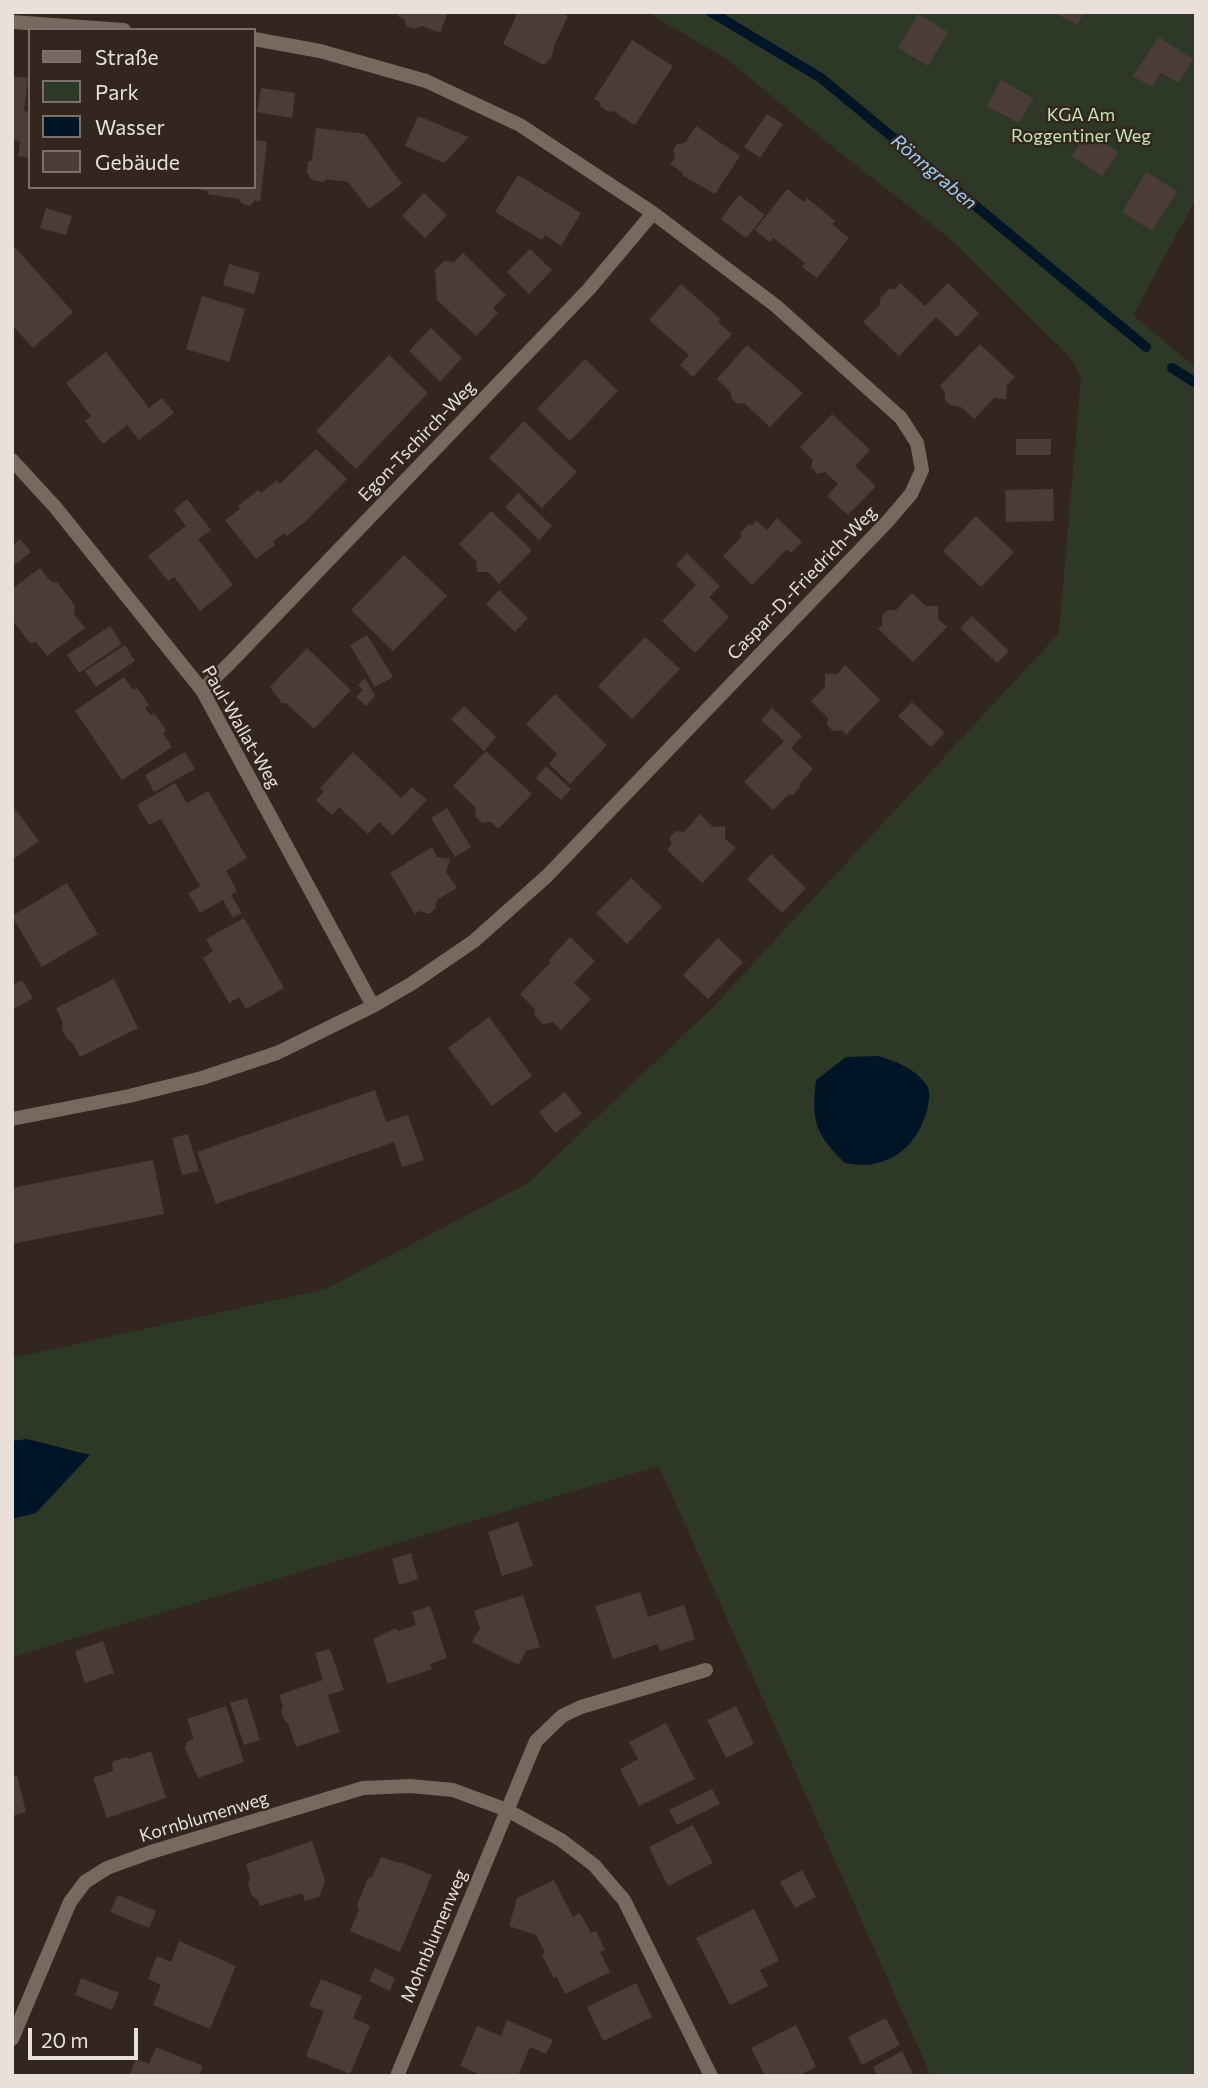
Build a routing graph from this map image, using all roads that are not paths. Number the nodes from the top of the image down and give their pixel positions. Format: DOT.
graph roads {
  1 [pos="12,22"];
  2 [pos="96,28"];
  3 [pos="256,39"];
  4 [pos="653,213"];
  5 [pos="12,460"];
  6 [pos="202,691"];
  7 [pos="373,1006"];
  8 [pos="12,1119"];
  9 [pos="706,1670"];
  10 [pos="507,1810"];
  11 [pos="12,2039"];
  12 [pos="397,2076"];
  13 [pos="711,2076"];
  1 -- 2 [label="street"];
  3 -- 4 [label="street, Caspar-D.-Friedrich-Weg"];
  4 -- 6 [label="street, Egon-Tschirch-Weg"];
  4 -- 7 [label="street, Caspar-D.-Friedrich-Weg"];
  5 -- 6 [label="street, Paul-Wallat-Weg"];
  6 -- 7 [label="street, Paul-Wallat-Weg"];
  7 -- 8 [label="street, Caspar-D.-Friedrich-Weg"];
  9 -- 10 [label="street"];
  10 -- 11 [label="street, Kornblumenweg"];
  10 -- 12 [label="street, Mohnblumenweg"];
  10 -- 13 [label="street, Kornblumenweg"];
}
